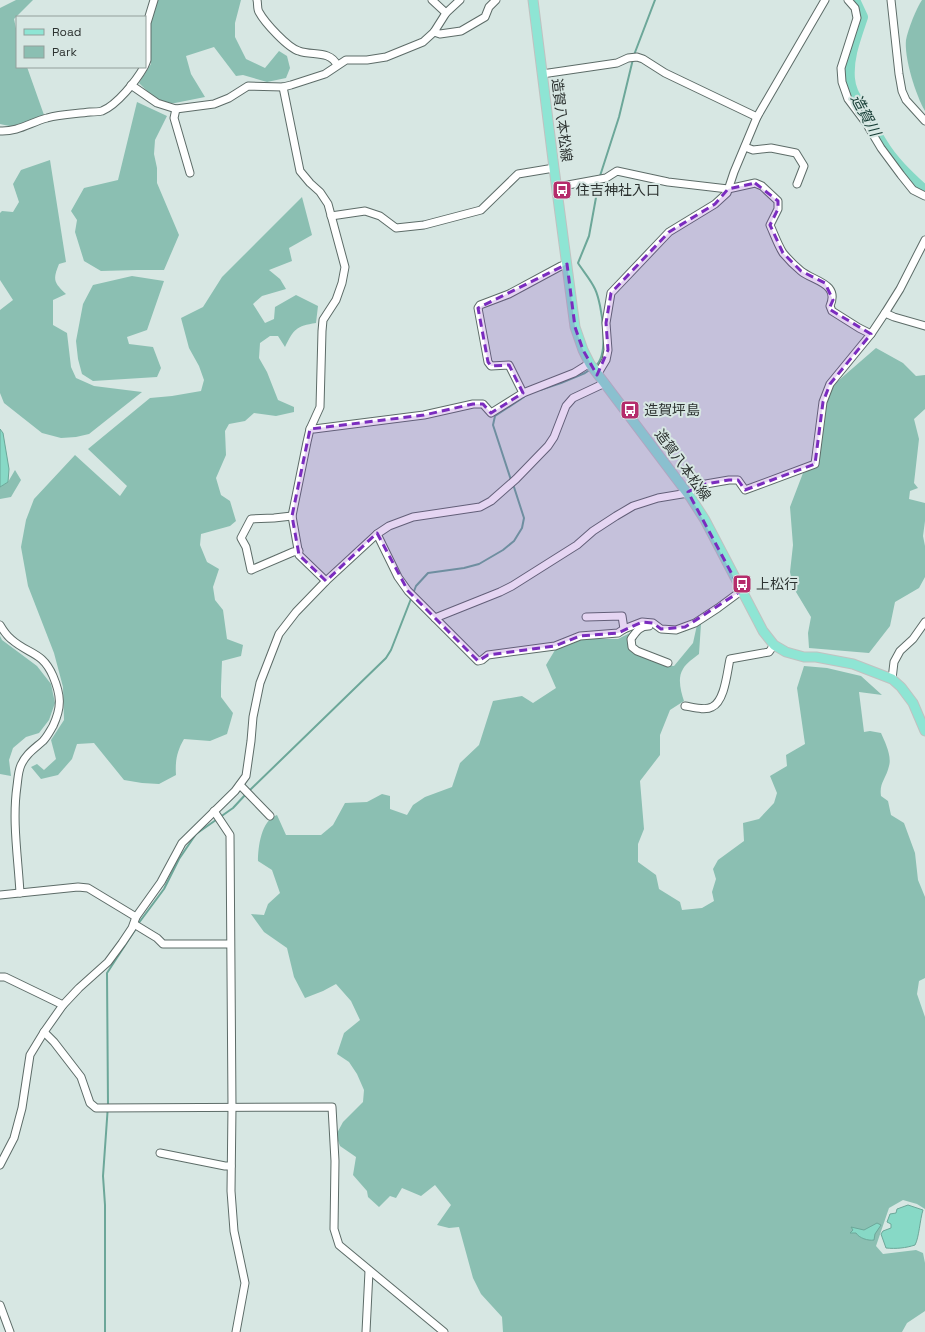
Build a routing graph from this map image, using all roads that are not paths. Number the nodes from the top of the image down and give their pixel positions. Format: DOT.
graph roads {
  1 [pos="154,0"];
  2 [pos="257,0"];
  3 [pos="432,0"];
  4 [pos="460,0"];
  5 [pos="496,0"];
  6 [pos="533,0"];
  7 [pos="825,0"];
  8 [pos="848,0"];
  9 [pos="891,0"];
  10 [pos="446,13"];
  11 [pos="434,32"];
  12 [pos="146,63"];
  13 [pos="338,65"];
  14 [pos="144,68"];
  15 [pos="542,74"];
  16 [pos="131,85"];
  17 [pos="282,87"];
  18 [pos="176,109"];
  19 [pos="757,117"];
  20 [pos="925,121"];
  21 [pos="0,131"];
  22 [pos="745,147"];
  23 [pos="554,168"];
  24 [pos="190,173"];
  25 [pos="798,184"];
  26 [pos="557,187"];
  27 [pos="728,189"];
  28 [pos="925,196"];
  29 [pos="331,216"];
  30 [pos="925,240"];
  31 [pos="566,264"];
  32 [pos="885,313"];
  33 [pos="925,326"];
  34 [pos="871,334"];
  35 [pos="590,363"];
  36 [pos="596,372"];
  37 [pos="604,383"];
  38 [pos="523,393"];
  39 [pos="310,428"];
  40 [pos="688,493"];
  41 [pos="292,516"];
  42 [pos="377,534"];
  43 [pos="298,552"];
  44 [pos="326,581"];
  45 [pos="741,591"];
  46 [pos="586,617"];
  47 [pos="435,618"];
  48 [pos="925,622"];
  49 [pos="653,623"];
  50 [pos="0,625"];
  51 [pos="624,629"];
  52 [pos="774,645"];
  53 [pos="668,663"];
  54 [pos="892,679"];
  55 [pos="685,706"];
  56 [pos="925,731"];
  57 [pos="242,787"];
  58 [pos="218,809"];
  59 [pos="270,816"];
  60 [pos="20,892"];
  61 [pos="0,895"];
  62 [pos="0,902"];
  63 [pos="135,921"];
  64 [pos="230,944"];
  65 [pos="0,977"];
  66 [pos="63,1005"];
  67 [pos="44,1032"];
  68 [pos="232,1107"];
  69 [pos="160,1153"];
  70 [pos="1,1161"];
  71 [pos="231,1166"];
  72 [pos="370,1271"];
  73 [pos="0,1304"];
  74 [pos="10,1332"];
  75 [pos="236,1332"];
  76 [pos="366,1332"];
  77 [pos="444,1332"];
  1 -- 12 [label="street"];
  2 -- 13 [label="street"];
  3 -- 10 [label="street"];
  4 -- 10 [label="street"];
  5 -- 11 [label="street"];
  6 -- 15 [label="main road, 造賀八本松線"];
  7 -- 19 [label="street"];
  8 -- 28 [label="street"];
  9 -- 20 [label="street"];
  10 -- 11 [label="street"];
  11 -- 13 [label="street"];
  13 -- 17 [label="street"];
  14 -- 16 [label="street"];
  15 -- 19 [label="street"];
  15 -- 23 [label="main road, 造賀八本松線"];
  16 -- 18 [label="street"];
  16 -- 21 [label="street"];
  17 -- 18 [label="street"];
  17 -- 29 [label="street"];
  18 -- 24 [label="street"];
  19 -- 22 [label="street"];
  22 -- 25 [label="street"];
  22 -- 27 [label="street"];
  23 -- 26 [label="main road, 造賀八本松線"];
  23 -- 29 [label="street"];
  26 -- 27 [label="street"];
  26 -- 31 [label="main road, 造賀八本松線"];
  27 -- 34 [label="street"];
  27 -- 36 [label="street"];
  29 -- 39 [label="street"];
  30 -- 32 [label="street"];
  31 -- 35 [label="main road, 造賀八本松線"];
  31 -- 38 [label="street"];
  32 -- 33 [label="street"];
  32 -- 34 [label="street"];
  34 -- 40 [label="street"];
  35 -- 36 [label="main road, 造賀八本松線"];
  35 -- 38 [label="street"];
  36 -- 37 [label="main road, 造賀八本松線"];
  37 -- 40 [label="main road, 造賀八本松線"];
  37 -- 42 [label="street"];
  38 -- 39 [label="street"];
  39 -- 41 [label="street"];
  40 -- 45 [label="main road, 造賀八本松線"];
  40 -- 47 [label="street"];
  41 -- 43 [label="street"];
  41 -- 43 [label="street"];
  42 -- 44 [label="street"];
  42 -- 47 [label="street"];
  43 -- 44 [label="street"];
  44 -- 57 [label="street"];
  45 -- 49 [label="street"];
  45 -- 52 [label="main road, 造賀八本松線"];
  46 -- 51 [label="street"];
  47 -- 51 [label="street"];
  48 -- 54 [label="street"];
  49 -- 51 [label="street"];
  49 -- 53 [label="street"];
  50 -- 60 [label="street"];
  52 -- 54 [label="main road, 造賀八本松線"];
  52 -- 55 [label="street"];
  54 -- 56 [label="main road, 造賀八本松線"];
  57 -- 58 [label="street"];
  57 -- 59 [label="street"];
  58 -- 63 [label="street"];
  58 -- 64 [label="street"];
  60 -- 61 [label="street"];
  60 -- 63 [label="street"];
  61 -- 62 [label="street"];
  63 -- 64 [label="street"];
  63 -- 66 [label="street"];
  64 -- 68 [label="street"];
  65 -- 66 [label="street"];
  66 -- 67 [label="street"];
  67 -- 68 [label="street"];
  67 -- 70 [label="street"];
  68 -- 71 [label="street"];
  68 -- 72 [label="street"];
  69 -- 71 [label="street"];
  71 -- 75 [label="street"];
  72 -- 76 [label="street"];
  72 -- 77 [label="street"];
  73 -- 74 [label="street"];
}
